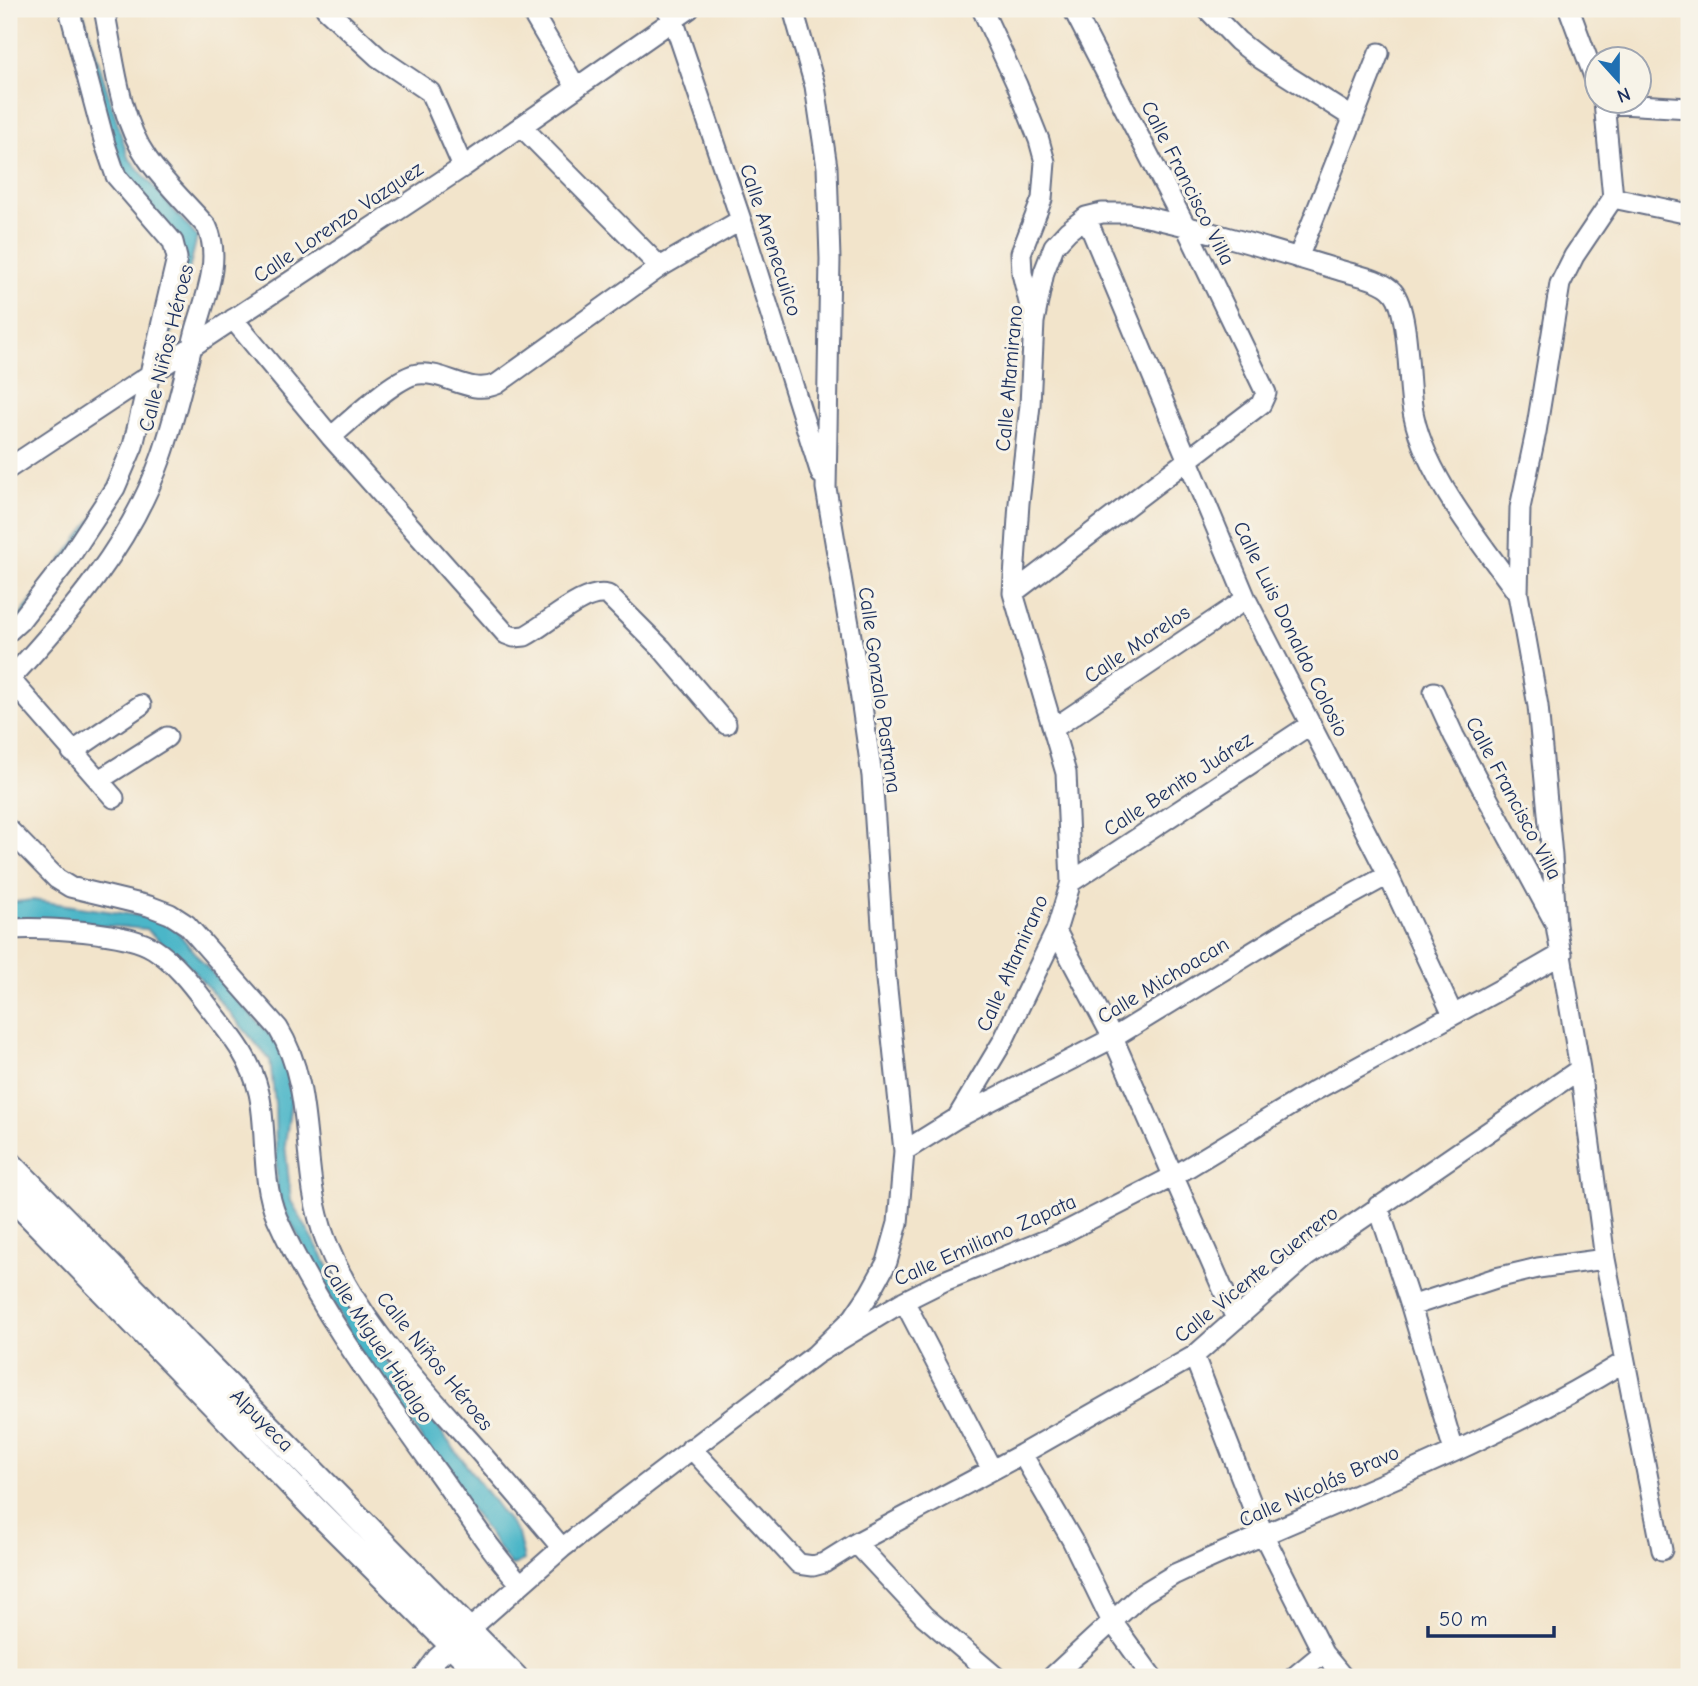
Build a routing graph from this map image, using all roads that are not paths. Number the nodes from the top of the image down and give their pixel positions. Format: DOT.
graph roads {
  1 [pos="69,9"];
  2 [pos="104,9"];
  3 [pos="326,9"];
  4 [pos="530,9"];
  5 [pos="793,9"];
  6 [pos="982,9"];
  7 [pos="1073,9"];
  8 [pos="1569,9"];
  9 [pos="1208,10"];
  10 [pos="679,12"];
  11 [pos="1583,46"];
  12 [pos="1379,54"];
  13 [pos="576,87"];
  14 [pos="1652,105"];
  15 [pos="1689,108"];
  16 [pos="1605,116"];
  17 [pos="1352,117"];
  18 [pos="521,126"];
  19 [pos="463,167"];
  20 [pos="1613,198"];
  21 [pos="1689,214"];
  22 [pos="1086,217"];
  23 [pos="741,220"];
  24 [pos="1186,227"];
  25 [pos="1298,258"];
  26 [pos="660,267"];
  27 [pos="233,319"];
  28 [pos="1034,322"];
  29 [pos="186,351"];
  30 [pos="152,372"];
  31 [pos="331,437"];
  32 [pos="1188,460"];
  33 [pos="9,468"];
  34 [pos="826,488"];
  35 [pos="1013,593"];
  36 [pos="1518,594"];
  37 [pos="1246,599"];
  38 [pos="9,631"];
  39 [pos="9,680"];
  40 [pos="1434,692"];
  41 [pos="141,705"];
  42 [pos="726,724"];
  43 [pos="1311,724"];
  44 [pos="1054,728"];
  45 [pos="167,737"];
  46 [pos="72,752"];
  47 [pos="99,780"];
  48 [pos="114,798"];
  49 [pos="9,830"];
  50 [pos="1388,875"];
  51 [pos="1071,882"];
  52 [pos="1556,925"];
  53 [pos="9,929"];
  54 [pos="1056,931"];
  55 [pos="1562,954"];
  56 [pos="1453,1015"];
  57 [pos="1113,1038"];
  58 [pos="1580,1069"];
  59 [pos="957,1118"];
  60 [pos="904,1151"];
  61 [pos="9,1163"];
  62 [pos="1174,1176"];
  63 [pos="9,1194"];
  64 [pos="1378,1206"];
  65 [pos="1605,1259"];
  66 [pos="904,1301"];
  67 [pos="1411,1306"];
  68 [pos="1236,1319"];
  69 [pos="815,1354"];
  70 [pos="1194,1356"];
  71 [pos="1624,1362"];
  72 [pos="691,1448"];
  73 [pos="1454,1451"];
  74 [pos="1022,1454"];
  75 [pos="992,1470"];
  76 [pos="1264,1536"];
  77 [pos="856,1543"];
  78 [pos="562,1548"];
  79 [pos="1662,1550"];
  80 [pos="521,1584"];
  81 [pos="1111,1620"];
  82 [pos="460,1637"];
  83 [pos="1323,1653"];
  84 [pos="423,1677"];
  85 [pos="484,1677"];
  86 [pos="515,1677"];
  87 [pos="996,1677"];
  88 [pos="1052,1677"];
  89 [pos="1152,1677"];
  90 [pos="1294,1677"];
  91 [pos="1343,1677"];
  1 -- 30 [label="street"];
  2 -- 29 [label="street, Calle Niños Héroes"];
  3 -- 19 [label="street"];
  4 -- 13 [label="street"];
  5 -- 34 [label="street, Calle Gonzalo Pastrana"];
  6 -- 28 [label="street"];
  7 -- 24 [label="street, Calle Francisco Villa"];
  8 -- 11 [label="street"];
  9 -- 17 [label="street"];
  10 -- 13 [label="street, Calle Lorenzo Vazquez"];
  10 -- 23 [label="street, Calle Anenecuilco"];
  12 -- 17 [label="street"];
  13 -- 18 [label="street, Calle Lorenzo Vazquez"];
  14 -- 15 [label="street"];
  16 -- 20 [label="street"];
  17 -- 25 [label="street"];
  18 -- 19 [label="street, Calle Lorenzo Vazquez"];
  18 -- 26 [label="street"];
  19 -- 27 [label="street, Calle Lorenzo Vazquez"];
  20 -- 21 [label="street"];
  20 -- 36 [label="street"];
  22 -- 24 [label="street"];
  22 -- 28 [label="street, Calle Altamirano"];
  22 -- 32 [label="street, Calle Luis Donaldo Colosio"];
  23 -- 26 [label="street"];
  23 -- 34 [label="street, Calle Anenecuilco"];
  24 -- 25 [label="street"];
  24 -- 32 [label="street, Calle Francisco Villa"];
  25 -- 36 [label="street"];
  26 -- 31 [label="street"];
  27 -- 29 [label="street, Calle Lorenzo Vazquez"];
  27 -- 31 [label="street"];
  28 -- 35 [label="street, Calle Altamirano"];
  29 -- 30 [label="street, Calle Lorenzo Vazquez"];
  29 -- 39 [label="street, Calle Niños Héroes"];
  30 -- 33 [label="street, Calle Lorenzo Vazquez"];
  30 -- 38 [label="street"];
  31 -- 42 [label="street"];
  32 -- 35 [label="street"];
  32 -- 37 [label="street, Calle Luis Donaldo Colosio"];
  34 -- 60 [label="street, Calle Gonzalo Pastrana"];
  35 -- 44 [label="street, Calle Altamirano"];
  36 -- 52 [label="street"];
  37 -- 43 [label="street, Calle Luis Donaldo Colosio"];
  37 -- 44 [label="street, Calle Morelos"];
  39 -- 46 [label="street"];
  40 -- 52 [label="street, Calle Francisco Villa"];
  41 -- 46 [label="street"];
  43 -- 50 [label="street, Calle Luis Donaldo Colosio"];
  43 -- 51 [label="street, Calle Benito Juárez"];
  44 -- 51 [label="street, Calle Altamirano"];
  45 -- 47 [label="street"];
  46 -- 47 [label="street"];
  47 -- 48 [label="street"];
  49 -- 78 [label="street, Calle Niños Héroes"];
  50 -- 56 [label="street, Calle Luis Donaldo Colosio"];
  50 -- 57 [label="street, Calle Michoacan"];
  51 -- 54 [label="street, Calle Altamirano"];
  52 -- 55 [label="street"];
  53 -- 80 [label="street, Calle Miguel Hidalgo"];
  54 -- 57 [label="street"];
  54 -- 59 [label="street, Calle Altamirano"];
  55 -- 56 [label="street, Calle Emiliano Zapata"];
  55 -- 58 [label="street"];
  56 -- 62 [label="street, Calle Emiliano Zapata"];
  57 -- 59 [label="street, Calle Michoacan"];
  57 -- 62 [label="street"];
  58 -- 64 [label="street, Calle Vicente Guerrero"];
  58 -- 65 [label="street"];
  59 -- 60 [label="street, Calle Altamirano"];
  60 -- 69 [label="street, Calle Gonzalo Pastrana"];
  61 -- 82 [label="main road, Alpuyeca"];
  62 -- 66 [label="street, Calle Emiliano Zapata"];
  62 -- 68 [label="street"];
  63 -- 82 [label="main road, Alpuyeca"];
  64 -- 67 [label="street"];
  64 -- 68 [label="street, Calle Vicente Guerrero"];
  65 -- 67 [label="street"];
  65 -- 71 [label="street"];
  66 -- 69 [label="street, Calle Emiliano Zapata"];
  66 -- 75 [label="street"];
  67 -- 73 [label="street"];
  68 -- 70 [label="street, Calle Vicente Guerrero"];
  69 -- 72 [label="street, Calle Emiliano Zapata"];
  70 -- 74 [label="street, Calle Vicente Guerrero"];
  70 -- 76 [label="street"];
  71 -- 73 [label="street, Calle Nicolás Bravo"];
  71 -- 79 [label="street"];
  72 -- 77 [label="street, Calle Vicente Guerrero"];
  72 -- 78 [label="street, Calle Emiliano Zapata"];
  73 -- 76 [label="street, Calle Nicolás Bravo"];
  74 -- 75 [label="street, Calle Vicente Guerrero"];
  74 -- 81 [label="street"];
  75 -- 77 [label="street, Calle Vicente Guerrero"];
  76 -- 81 [label="street, Calle Nicolás Bravo"];
  76 -- 83 [label="street"];
  77 -- 87 [label="street"];
  78 -- 80 [label="street, Calle Emiliano Zapata"];
  80 -- 82 [label="street, Calle Emiliano Zapata"];
  81 -- 88 [label="street, Calle Nicolás Bravo"];
  81 -- 89 [label="street"];
  82 -- 84 [label="street, Calle Emiliano Zapata"];
  82 -- 85 [label="main road, Alpuyeca"];
  82 -- 86 [label="main road, Alpuyeca"];
  83 -- 90 [label="street"];
  83 -- 91 [label="street"];
}
